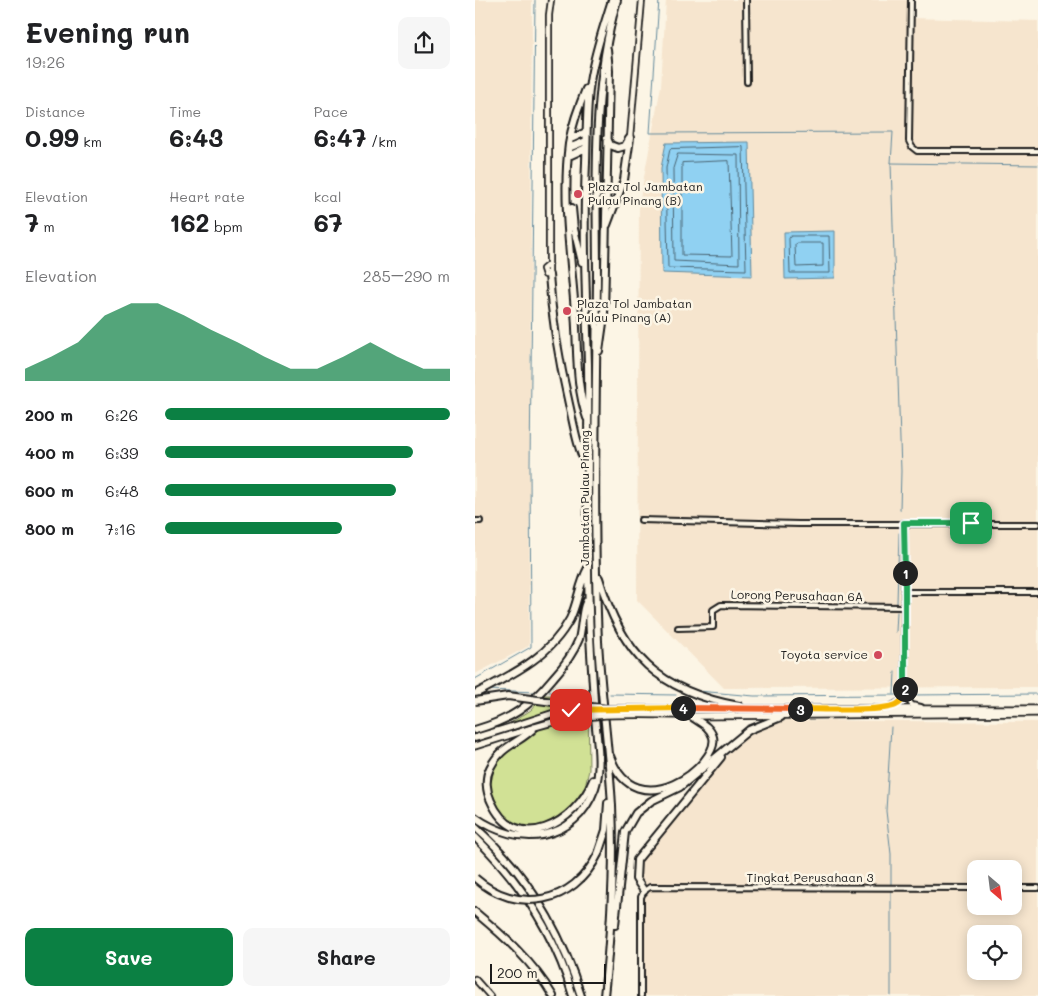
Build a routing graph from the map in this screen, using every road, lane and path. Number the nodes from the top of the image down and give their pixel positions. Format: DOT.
graph roads {
  1 [pos="551,0"];
  2 [pos="612,0"];
  3 [pos="617,0"];
  4 [pos="642,0"];
  5 [pos="746,0"];
  6 [pos="911,0"];
  7 [pos="606,44"];
  8 [pos="590,81"];
  9 [pos="747,82"];
  10 [pos="588,94"];
  11 [pos="587,132"];
  12 [pos="607,137"];
  13 [pos="573,138"];
  14 [pos="629,138"];
  15 [pos="586,144"];
  16 [pos="571,151"];
  17 [pos="1038,151"];
  18 [pos="605,229"];
  19 [pos="584,268"];
  20 [pos="549,275"];
  21 [pos="596,362"];
  22 [pos="589,423"];
  23 [pos="588,471"];
  24 [pos="641,520"];
  25 [pos="475,521"];
  26 [pos="480,521"];
  27 [pos="904,523"];
  28 [pos="1038,524"];
  29 [pos="589,567"];
  30 [pos="596,570"];
  31 [pos="905,592"];
  32 [pos="1038,592"];
  33 [pos="589,598"];
  34 [pos="905,607"];
  35 [pos="678,628"];
  36 [pos="475,694"];
  37 [pos="905,696"];
  38 [pos="475,701"];
  39 [pos="887,708"];
  40 [pos="923,708"];
  41 [pos="1038,708"];
  42 [pos="606,709"];
  43 [pos="742,709"];
  44 [pos="1038,713"];
  45 [pos="689,716"];
  46 [pos="781,716"];
  47 [pos="535,727"];
  48 [pos="475,730"];
  49 [pos="475,738"];
  50 [pos="475,746"];
  51 [pos="607,748"];
  52 [pos="728,748"];
  53 [pos="597,771"];
  54 [pos="610,784"];
  55 [pos="475,817"];
  56 [pos="475,827"];
  57 [pos="475,837"];
  58 [pos="475,878"];
  59 [pos="967,888"];
  60 [pos="1023,888"];
  61 [pos="1038,888"];
  62 [pos="644,891"];
  63 [pos="475,912"];
  64 [pos="611,940"];
  65 [pos="475,979"];
  66 [pos="490,996"];
  67 [pos="553,996"];
  68 [pos="573,996"];
  69 [pos="581,996"];
  70 [pos="604,996"];
  71 [pos="641,996"];
  1 -- 20 [label="street"];
  2 -- 8 [label="highway, Jambatan Pulau Pinang"];
  3 -- 7 [label="highway, Jambatan Pulau Pinang"];
  4 -- 14 [label="street"];
  5 -- 9 [label="street"];
  6 -- 17 [label="street"];
  7 -- 12 [label="highway"];
  7 -- 21 [label="highway, Jambatan Pulau Pinang"];
  8 -- 10 [label="highway, Jambatan Pulau Pinang"];
  8 -- 22 [label="highway, Jambatan Pulau Pinang"];
  10 -- 11 [label="highway, Jambatan Pulau Pinang"];
  10 -- 13 [label="highway"];
  11 -- 13 [label="highway"];
  11 -- 15 [label="highway, Jambatan Pulau Pinang"];
  12 -- 14 [label="highway"];
  12 -- 18 [label="highway"];
  13 -- 16 [label="highway"];
  14 -- 18 [label="highway"];
  15 -- 16 [label="highway"];
  15 -- 19 [label="highway, Jambatan Pulau Pinang"];
  16 -- 19 [label="highway"];
  18 -- 21 [label="highway"];
  19 -- 22 [label="highway, Jambatan Pulau Pinang"];
  20 -- 23 [label="highway"];
  21 -- 30 [label="highway, Jambatan Pulau Pinang"];
  22 -- 23 [label="highway, Jambatan Pulau Pinang"];
  23 -- 29 [label="highway, Jambatan Pulau Pinang"];
  24 -- 27 [label="street"];
  25 -- 26 [label="street"];
  27 -- 28 [label="street"];
  27 -- 31 [label="street"];
  29 -- 33 [label="highway, Jambatan Pulau Pinang"];
  29 -- 36 [label="highway"];
  30 -- 43 [label="highway"];
  30 -- 51 [label="highway, Jambatan Pulau Pinang"];
  31 -- 32 [label="street"];
  31 -- 34 [label="street"];
  33 -- 48 [label="highway"];
  33 -- 53 [label="highway, Jambatan Pulau Pinang"];
  34 -- 35 [label="street, Lorong Perusahaan 6A"];
  34 -- 37 [label="street"];
  37 -- 39 [label="street"];
  37 -- 40 [label="street"];
  38 -- 42 [label="highway, bridge"];
  39 -- 40 [label="main road"];
  39 -- 43 [label="main road"];
  40 -- 41 [label="main road"];
  42 -- 43 [label="main road"];
  42 -- 49 [label="main road, bridge"];
  44 -- 46 [label="main road"];
  45 -- 46 [label="main road"];
  45 -- 47 [label="main road, bridge"];
  45 -- 51 [label="highway"];
  46 -- 52 [label="highway"];
  47 -- 50 [label="main road"];
  47 -- 53 [label="highway"];
  51 -- 54 [label="highway, Jambatan Pulau Pinang"];
  52 -- 62 [label="highway"];
  52 -- 64 [label="highway"];
  53 -- 55 [label="highway"];
  54 -- 58 [label="highway, bridge"];
  54 -- 64 [label="highway, Jambatan Pulau Pinang"];
  56 -- 69 [label="highway"];
  57 -- 68 [label="highway"];
  59 -- 62 [label="street, Tingkat Perusahaan 3"];
  60 -- 61 [label="street"];
  62 -- 71 [label="street"];
  63 -- 67 [label="highway"];
  64 -- 70 [label="highway, Jambatan Pulau Pinang"];
  65 -- 66 [label="street"];
}
